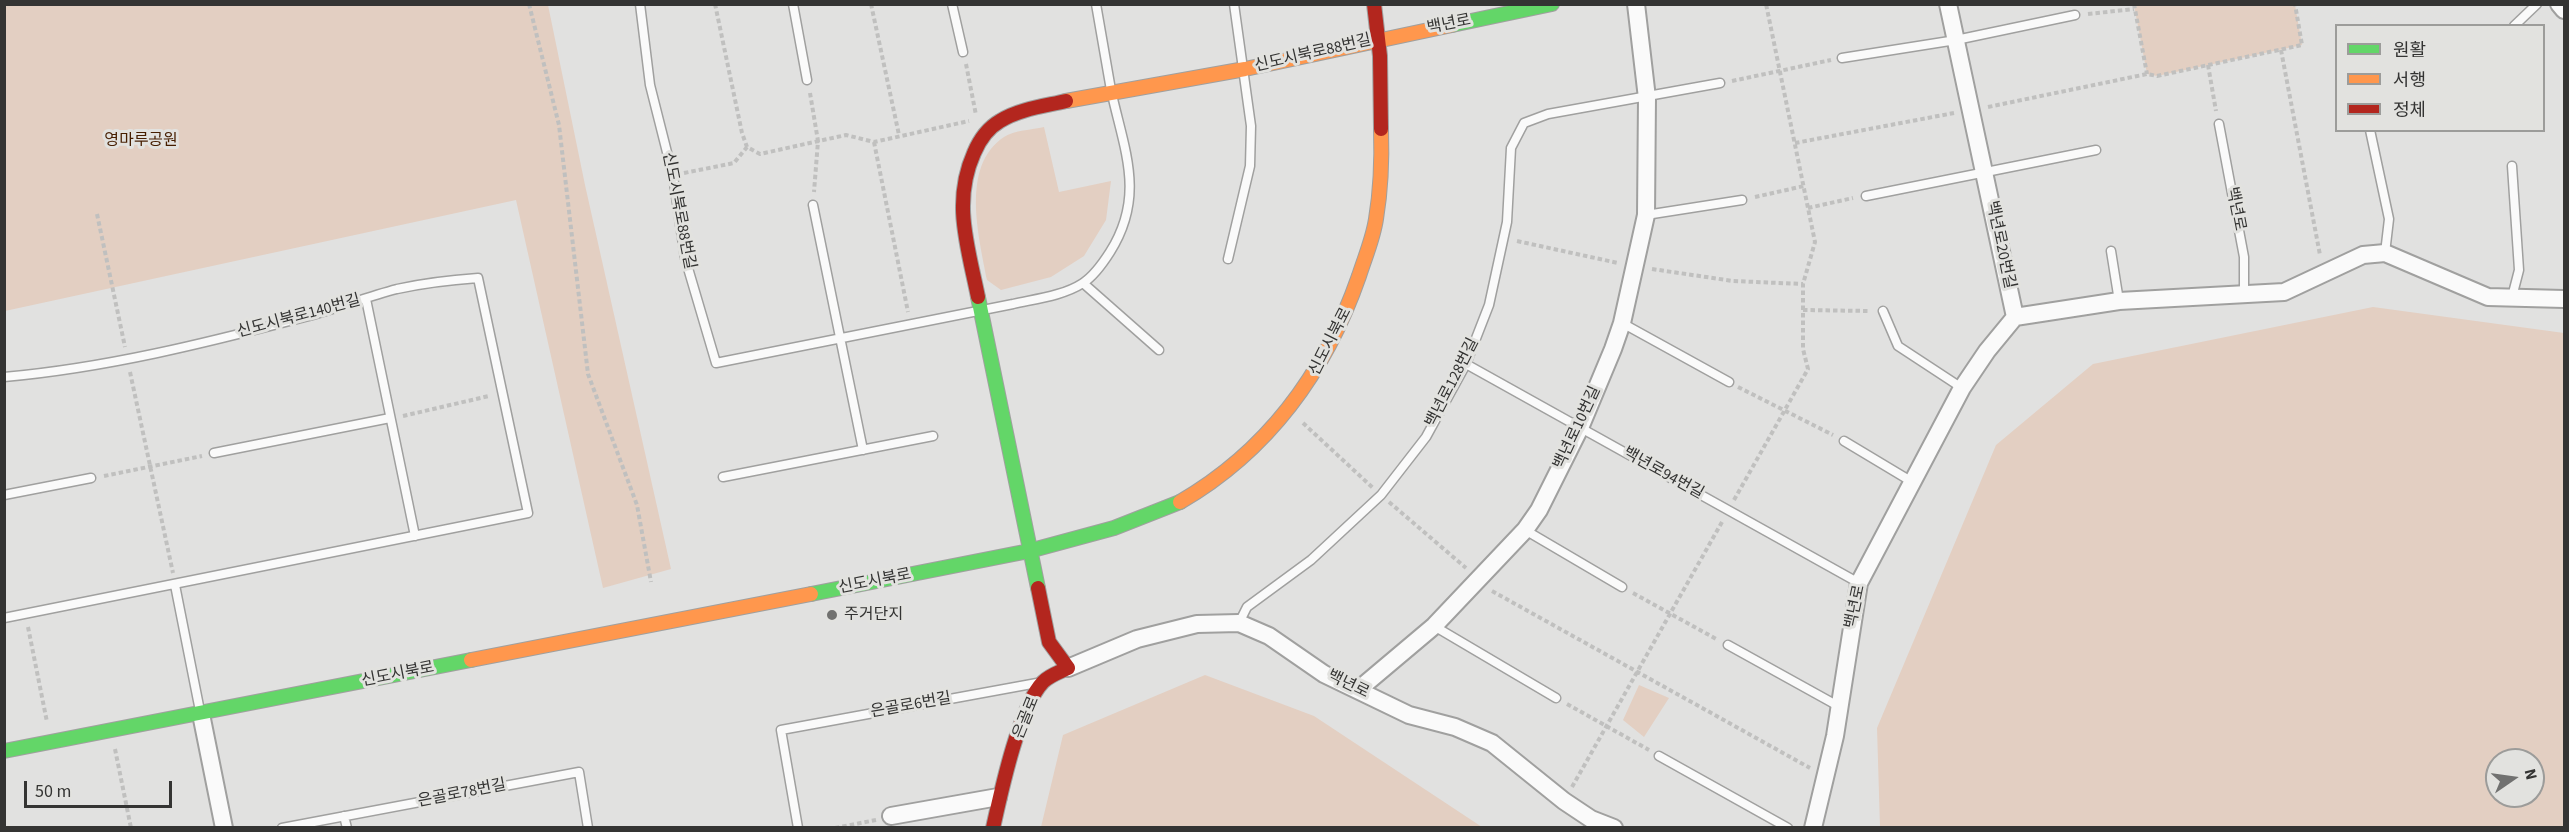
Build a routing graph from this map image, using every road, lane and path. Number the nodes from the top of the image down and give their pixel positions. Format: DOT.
graph roads {
  1 [pos="529,4"];
  2 [pos="640,4"];
  3 [pos="715,4"];
  4 [pos="793,4"];
  5 [pos="871,4"];
  6 [pos="952,4"];
  7 [pos="1096,4"];
  8 [pos="1234,4"];
  9 [pos="1374,4"];
  10 [pos="1552,4"];
  11 [pos="1636,4"];
  12 [pos="1766,4"];
  13 [pos="1948,4"];
  14 [pos="2295,4"];
  15 [pos="2537,4"];
  16 [pos="2559,4"];
  17 [pos="2134,7"];
  18 [pos="2565,10"];
  19 [pos="2075,15"];
  20 [pos="2516,24"];
  21 [pos="1381,39"];
  22 [pos="1956,40"];
  23 [pos="2281,50"];
  24 [pos="963,52"];
  25 [pos="1842,58"];
  26 [pos="2208,65"];
  27 [pos="1245,69"];
  28 [pos="1780,71"];
  29 [pos="807,80"];
  30 [pos="1720,83"];
  31 [pos="1112,91"];
  32 [pos="1647,98"];
  33 [pos="2219,124"];
  34 [pos="2370,132"];
  35 [pos="899,135"];
  36 [pos="818,141"];
  37 [pos="874,142"];
  38 [pos="747,147"];
  39 [pos="2096,150"];
  40 [pos="2512,166"];
  41 [pos="1984,173"];
  42 [pos="673,176"];
  43 [pos="1804,186"];
  44 [pos="1866,196"];
  45 [pos="1742,200"];
  46 [pos="813,205"];
  47 [pos="1808,208"];
  48 [pos="97,214"];
  49 [pos="1646,215"];
  50 [pos="2111,251"];
  51 [pos="2385,254"];
  52 [pos="1228,259"];
  53 [pos="2324,274"];
  54 [pos="1083,283"];
  55 [pos="2244,295"];
  56 [pos="2512,297"];
  57 [pos="366,299"];
  58 [pos="2565,299"];
  59 [pos="2119,301"];
  60 [pos="982,310"];
  61 [pos="1803,310"];
  62 [pos="1883,311"];
  63 [pos="2015,317"];
  64 [pos="1622,322"];
  65 [pos="911,324"];
  66 [pos="839,339"];
  67 [pos="1159,350"];
  68 [pos="128,358"];
  69 [pos="1466,364"];
  70 [pos="4,377"];
  71 [pos="1730,382"];
  72 [pos="1962,388"];
  73 [pos="502,393"];
  74 [pos="1289,411"];
  75 [pos="1785,411"];
  76 [pos="390,418"];
  77 [pos="1580,428"];
  78 [pos="933,436"];
  79 [pos="1844,441"];
  80 [pos="862,450"];
  81 [pos="214,453"];
  82 [pos="150,466"];
  83 [pos="723,477"];
  84 [pos="91,478"];
  85 [pos="1914,483"];
  86 [pos="4,495"];
  87 [pos="1381,495"];
  88 [pos="1728,510"];
  89 [pos="1525,530"];
  90 [pos="415,536"];
  91 [pos="1029,551"];
  92 [pos="1479,580"];
  93 [pos="651,582"];
  94 [pos="1859,583"];
  95 [pos="175,585"];
  96 [pos="1622,587"];
  97 [pos="1670,613"];
  98 [pos="25,614"];
  99 [pos="4,618"];
  100 [pos="1239,623"];
  101 [pos="1434,626"];
  102 [pos="1728,645"];
  103 [pos="1068,668"];
  104 [pos="1637,672"];
  105 [pos="1042,682"];
  106 [pos="1358,690"];
  107 [pos="1556,698"];
  108 [pos="1840,707"];
  109 [pos="201,714"];
  110 [pos="1606,726"];
  111 [pos="112,731"];
  112 [pos="51,744"];
  113 [pos="4,751"];
  114 [pos="1659,756"];
  115 [pos="1826,777"];
  116 [pos="998,797"];
  117 [pos="1564,801"];
  118 [pos="344,816"];
  119 [pos="891,816"];
  120 [pos="131,828"];
  121 [pos="224,828"];
  122 [pos="282,828"];
  123 [pos="347,828"];
  124 [pos="588,828"];
  125 [pos="798,828"];
  126 [pos="835,828"];
  127 [pos="993,828"];
  128 [pos="1614,828"];
  129 [pos="1788,828"];
  130 [pos="1812,828"];
  1 -- 93 [label="path"];
  2 -- 42 [label="lane, 신도시북로88번길"];
  3 -- 38 [label="path"];
  4 -- 29 [label="lane"];
  5 -- 35 [label="path"];
  6 -- 24 [label="lane"];
  7 -- 31 [label="lane, 신도시북로88번길"];
  8 -- 27 [label="lane, 신도시북로88번길"];
  9 -- 21 [label="street, 신도시북로"];
  10 -- 21 [label="street, 백년로"];
  11 -- 32 [label="street, 백년로10번길"];
  12 -- 28 [label="path"];
  13 -- 22 [label="street, 백년로20번길"];
  14 -- 23 [label="path"];
  15 -- 20 [label="lane"];
  16 -- 18 [label="street"];
  17 -- 19 [label="path"];
  17 -- 26 [label="path"];
  19 -- 22 [label="lane"];
  21 -- 27 [label="street, 신도시북로88번길"];
  21 -- 74 [label="street, 신도시북로"];
  22 -- 25 [label="lane"];
  22 -- 41 [label="street, 백년로20번길"];
  23 -- 26 [label="path"];
  23 -- 53 [label="path"];
  24 -- 35 [label="path"];
  25 -- 28 [label="path"];
  26 -- 33 [label="path"];
  27 -- 31 [label="street, 신도시북로88번길"];
  27 -- 52 [label="lane, 신도시북로88번길"];
  28 -- 30 [label="path"];
  28 -- 43 [label="path"];
  29 -- 36 [label="path"];
  30 -- 32 [label="lane"];
  31 -- 54 [label="lane, 신도시북로88번길"];
  31 -- 60 [label="street, 신도시북로88번길"];
  32 -- 49 [label="street, 백년로10번길"];
  32 -- 69 [label="lane, 백년로128번길"];
  33 -- 55 [label="lane, 백년로"];
  34 -- 51 [label="lane"];
  35 -- 37 [label="path"];
  36 -- 37 [label="path"];
  36 -- 38 [label="path"];
  36 -- 46 [label="path"];
  37 -- 65 [label="path"];
  38 -- 42 [label="path"];
  39 -- 41 [label="lane"];
  40 -- 56 [label="lane"];
  41 -- 44 [label="lane"];
  41 -- 63 [label="street, 백년로20번길"];
  42 -- 66 [label="lane, 신도시북로88번길"];
  43 -- 45 [label="path"];
  43 -- 47 [label="path"];
  44 -- 47 [label="path"];
  45 -- 49 [label="lane"];
  46 -- 66 [label="lane"];
  47 -- 61 [label="path"];
  48 -- 68 [label="path"];
  49 -- 64 [label="street, 백년로10번길"];
  50 -- 59 [label="lane"];
  51 -- 53 [label="street"];
  51 -- 56 [label="street"];
  53 -- 55 [label="street"];
  54 -- 60 [label="lane, 신도시북로88번길"];
  54 -- 67 [label="lane"];
  55 -- 59 [label="street"];
  56 -- 58 [label="street"];
  57 -- 68 [label="lane, 신도시북로140번길"];
  57 -- 73 [label="lane, 신도시북로140번길"];
  57 -- 76 [label="lane"];
  59 -- 63 [label="street"];
  60 -- 65 [label="lane, 신도시북로88번길"];
  60 -- 91 [label="street, 신도시북로88번길"];
  61 -- 62 [label="path"];
  61 -- 75 [label="path"];
  62 -- 72 [label="lane"];
  63 -- 72 [label="street, 백년로"];
  64 -- 71 [label="lane"];
  64 -- 77 [label="street, 백년로10번길"];
  65 -- 66 [label="lane, 신도시북로88번길"];
  66 -- 80 [label="lane"];
  68 -- 70 [label="lane, 신도시북로140번길"];
  68 -- 82 [label="path"];
  69 -- 77 [label="lane, 백년로94번길"];
  69 -- 87 [label="lane, 백년로128번길"];
  71 -- 75 [label="path"];
  72 -- 85 [label="street, 백년로"];
  73 -- 76 [label="path"];
  73 -- 90 [label="lane, 신도시북로140번길"];
  74 -- 87 [label="path"];
  74 -- 91 [label="street, 신도시북로"];
  75 -- 79 [label="path"];
  75 -- 88 [label="path"];
  76 -- 81 [label="lane"];
  76 -- 90 [label="lane"];
  77 -- 88 [label="lane, 백년로94번길"];
  77 -- 89 [label="street, 백년로10번길"];
  78 -- 80 [label="lane"];
  79 -- 85 [label="lane"];
  80 -- 83 [label="lane"];
  81 -- 82 [label="path"];
  82 -- 84 [label="path"];
  82 -- 95 [label="path"];
  84 -- 86 [label="lane"];
  85 -- 94 [label="street, 백년로"];
  87 -- 92 [label="path"];
  87 -- 100 [label="lane, 백년로128번길"];
  88 -- 94 [label="lane, 백년로94번길"];
  88 -- 97 [label="path"];
  89 -- 92 [label="street, 백년로10번길"];
  89 -- 96 [label="lane"];
  90 -- 95 [label="lane, 신도시북로140번길"];
  91 -- 103 [label="street"];
  91 -- 109 [label="street, 신도시북로"];
  92 -- 101 [label="street, 백년로10번길"];
  92 -- 104 [label="path"];
  94 -- 108 [label="street, 백년로"];
  95 -- 98 [label="lane, 신도시북로140번길"];
  95 -- 109 [label="lane"];
  96 -- 97 [label="path"];
  97 -- 102 [label="path"];
  97 -- 104 [label="path"];
  98 -- 99 [label="lane, 신도시북로140번길"];
  98 -- 112 [label="path"];
  100 -- 103 [label="street, 백년로"];
  100 -- 106 [label="street, 백년로"];
  101 -- 106 [label="street, 백년로10번길"];
  101 -- 107 [label="lane"];
  102 -- 108 [label="lane"];
  103 -- 105 [label="street, 은골로"];
  104 -- 110 [label="path"];
  104 -- 115 [label="path"];
  105 -- 116 [label="street, 은골로"];
  105 -- 125 [label="lane, 은골로6번길"];
  106 -- 117 [label="street, 백년로"];
  107 -- 110 [label="path"];
  108 -- 115 [label="street, 백년로"];
  109 -- 111 [label="street, 신도시북로"];
  109 -- 121 [label="street"];
  110 -- 114 [label="path"];
  110 -- 117 [label="path"];
  111 -- 112 [label="street, 신도시북로"];
  111 -- 120 [label="path"];
  112 -- 113 [label="street, 신도시북로"];
  114 -- 129 [label="lane"];
  115 -- 130 [label="street, 백년로"];
  116 -- 119 [label="street"];
  116 -- 127 [label="street, 은골로"];
  117 -- 128 [label="street, 백년로"];
  118 -- 122 [label="lane, 은골로78번길"];
  118 -- 123 [label="lane"];
  118 -- 124 [label="lane, 은골로78번길"];
  119 -- 126 [label="path"];
}
